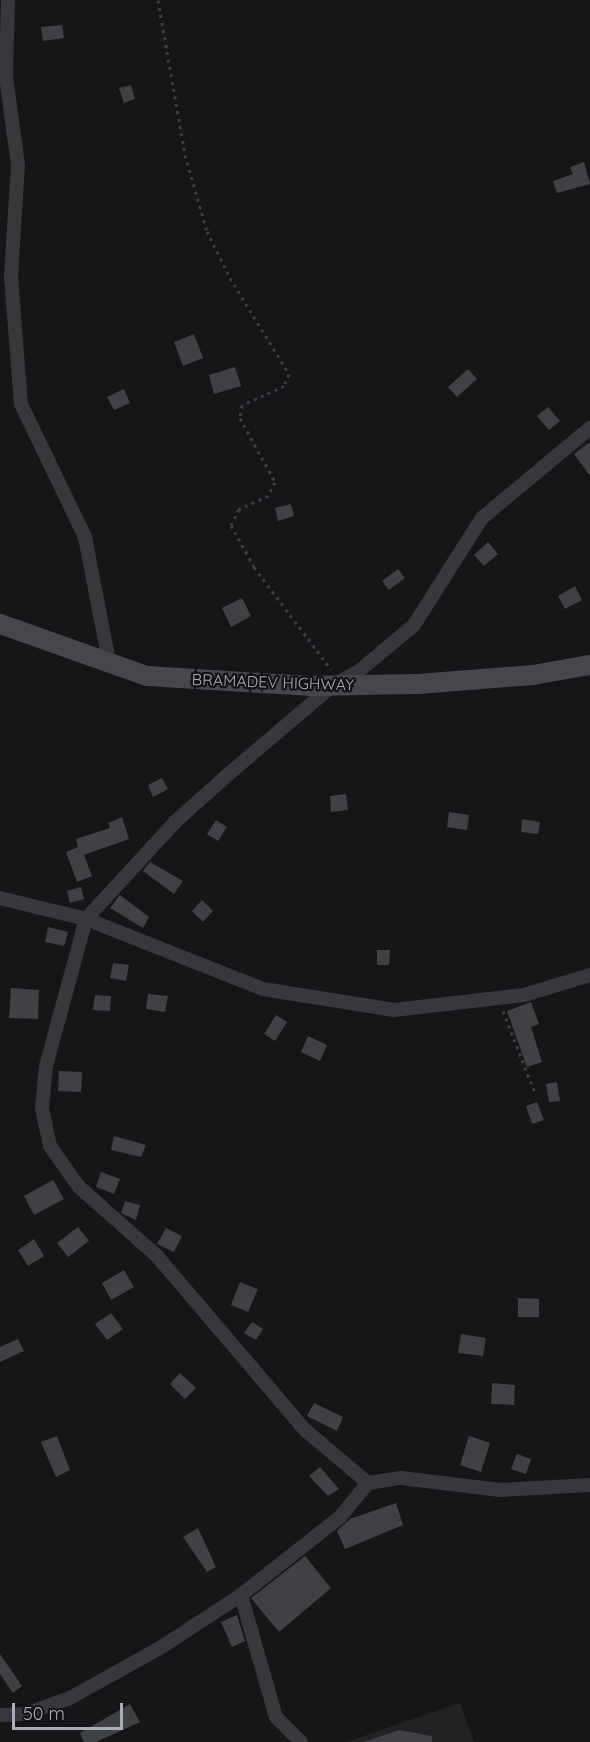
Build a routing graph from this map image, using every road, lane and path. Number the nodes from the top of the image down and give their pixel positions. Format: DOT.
graph roads {
  1 [pos="8,0"];
  2 [pos="158,0"];
  3 [pos="590,428"];
  4 [pos="0,624"];
  5 [pos="109,662"];
  6 [pos="590,665"];
  7 [pos="336,683"];
  8 [pos="0,898"];
  9 [pos="86,919"];
  10 [pos="590,975"];
  11 [pos="498,998"];
  12 [pos="535,1093"];
  13 [pos="368,1483"];
  14 [pos="590,1485"];
  15 [pos="241,1594"];
  16 [pos="0,1715"];
  17 [pos="301,1742"];
  1 -- 5 [label="street"];
  2 -- 7 [label="path"];
  3 -- 7 [label="street"];
  4 -- 5 [label="street, BRAMADEV HIGHWAY"];
  5 -- 7 [label="street, BRAMADEV HIGHWAY"];
  6 -- 7 [label="street, BRAMADEV HIGHWAY"];
  7 -- 9 [label="street"];
  8 -- 9 [label="street"];
  9 -- 11 [label="street"];
  9 -- 13 [label="street"];
  10 -- 11 [label="street"];
  11 -- 12 [label="path"];
  13 -- 14 [label="street"];
  13 -- 15 [label="street"];
  15 -- 16 [label="street"];
  15 -- 17 [label="street"];
}
